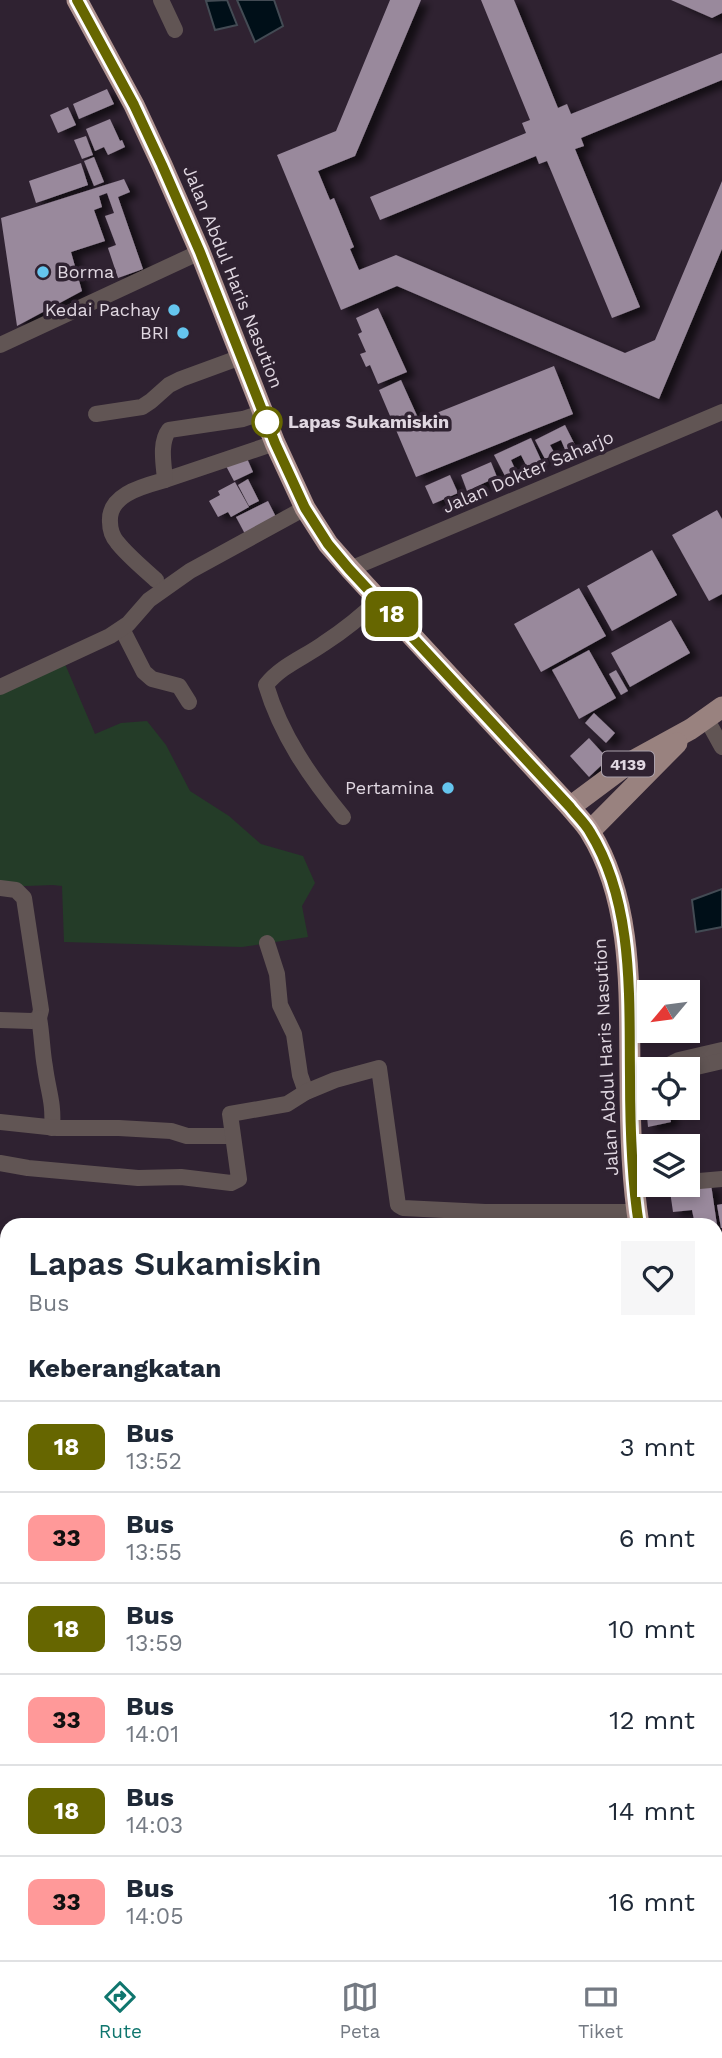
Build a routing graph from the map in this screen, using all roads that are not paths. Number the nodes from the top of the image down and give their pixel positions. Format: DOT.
graph roads {
  1 [pos="77,0"];
  2 [pos="161,0"];
  3 [pos="175,30"];
  4 [pos="200,252"];
  5 [pos="0,345"];
  6 [pos="242,357"];
  7 [pos="264,412"];
  8 [pos="722,412"];
  9 [pos="96,414"];
  10 [pos="275,443"];
  11 [pos="165,480"];
  12 [pos="305,508"];
  13 [pos="349,569"];
  14 [pos="156,580"];
  15 [pos="378,600"];
  16 [pos="122,629"];
  17 [pos="0,687"];
  18 [pos="189,702"];
  19 [pos="706,718"];
  20 [pos="722,747"];
  21 [pos="570,807"];
  22 [pos="343,817"];
  23 [pos="590,831"];
  24 [pos="0,888"];
  25 [pos="267,943"];
  26 [pos="39,1018"];
  27 [pos="0,1020"];
  28 [pos="722,1050"];
  29 [pos="700,1059"];
  30 [pos="722,1061"];
  31 [pos="637,1062"];
  32 [pos="700,1063"];
  33 [pos="306,1092"];
  34 [pos="637,1120"];
  35 [pos="0,1122"];
  36 [pos="52,1128"];
  37 [pos="232,1136"];
  38 [pos="0,1163"];
  39 [pos="722,1179"];
  40 [pos="700,1181"];
  41 [pos="635,1189"];
  42 [pos="638,1218"];
  1 -- 4 [label="highway, Jalan Abdul Haris Nasution"];
  2 -- 3 [label="street"];
  4 -- 5 [label="street"];
  4 -- 6 [label="highway, Jalan Abdul Haris Nasution"];
  6 -- 7 [label="highway, Jalan Abdul Haris Nasution"];
  6 -- 9 [label="street"];
  7 -- 10 [label="highway, Jalan Abdul Haris Nasution"];
  7 -- 11 [label="street"];
  8 -- 13 [label="street, Jalan Dokter Saharjo"];
  10 -- 11 [label="street"];
  10 -- 12 [label="highway, Jalan Abdul Haris Nasution"];
  11 -- 14 [label="street"];
  12 -- 13 [label="highway, Jalan Abdul Haris Nasution"];
  12 -- 16 [label="street"];
  13 -- 15 [label="highway, Jalan Abdul Haris Nasution"];
  15 -- 21 [label="highway, Jalan Abdul Haris Nasution"];
  15 -- 22 [label="street"];
  16 -- 17 [label="street"];
  16 -- 18 [label="street"];
  19 -- 20 [label="street"];
  19 -- 21 [label="main road, 4139"];
  19 -- 23 [label="main road, 4139"];
  21 -- 23 [label="highway, Jalan Abdul Haris Nasution"];
  23 -- 31 [label="highway, Jalan Abdul Haris Nasution"];
  24 -- 26 [label="street"];
  25 -- 33 [label="street"];
  26 -- 27 [label="street"];
  26 -- 36 [label="street"];
  28 -- 29 [label="street"];
  30 -- 32 [label="street"];
  33 -- 37 [label="street"];
  33 -- 42 [label="street"];
  34 -- 41 [label="highway, Jalan Abdul Haris Nasution"];
  35 -- 36 [label="street"];
  36 -- 37 [label="street"];
  37 -- 38 [label="street"];
  39 -- 40 [label="street"];
  41 -- 42 [label="highway, Jalan Abdul Haris Nasution"];
}
